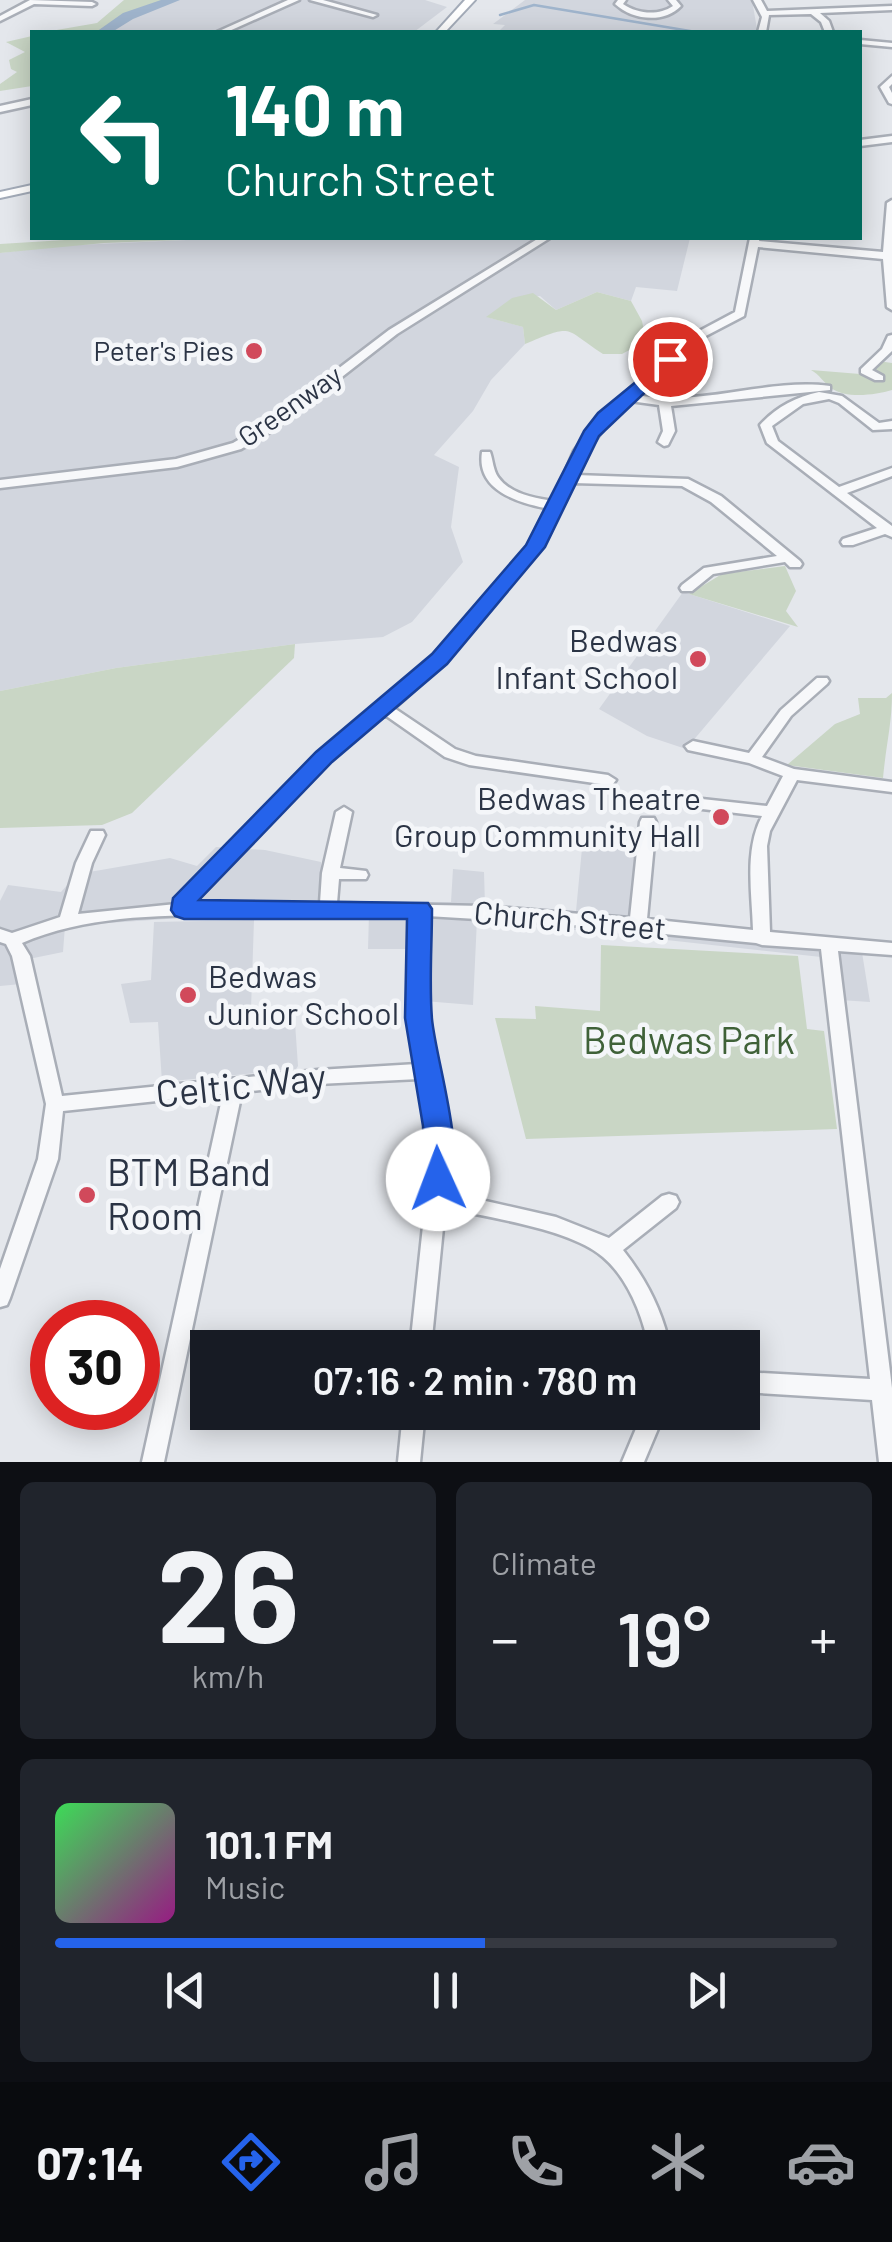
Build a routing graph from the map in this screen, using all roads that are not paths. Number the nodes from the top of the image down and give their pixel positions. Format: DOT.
graph roads {
  1 [pos="295,0"];
  2 [pos="314,0"];
  3 [pos="470,0"];
  4 [pos="622,0"];
  5 [pos="672,0"];
  6 [pos="757,0"];
  7 [pos="822,0"];
  8 [pos="35,1"];
  9 [pos="92,4"];
  10 [pos="885,5"];
  11 [pos="834,8"];
  12 [pos="764,13"];
  13 [pos="815,13"];
  14 [pos="649,15"];
  15 [pos="0,19"];
  16 [pos="351,19"];
  17 [pos="12,22"];
  18 [pos="226,30"];
  19 [pos="441,30"];
  20 [pos="646,30"];
  21 [pos="762,30"];
  22 [pos="829,30"];
  23 [pos="862,42"];
  24 [pos="892,45"];
  25 [pos="892,79"];
  26 [pos="30,102"];
  27 [pos="892,102"];
  28 [pos="0,110"];
  29 [pos="890,142"];
  30 [pos="862,144"];
  31 [pos="30,188"];
  32 [pos="0,196"];
  33 [pos="892,208"];
  34 [pos="542,240"];
  35 [pos="754,241"];
  36 [pos="888,256"];
  37 [pos="892,307"];
  38 [pos="892,338"];
  39 [pos="880,378"];
  40 [pos="831,388"];
  41 [pos="627,397"];
  42 [pos="664,405"];
  43 [pos="892,426"];
  44 [pos="664,442"];
  45 [pos="486,455"];
  46 [pos="892,472"];
  47 [pos="567,479"];
  48 [pos="0,484"];
  49 [pos="837,492"];
  50 [pos="557,506"];
  51 [pos="889,531"];
  52 [pos="848,542"];
  53 [pos="695,562"];
  54 [pos="709,572"];
  55 [pos="687,588"];
  56 [pos="822,681"];
  57 [pos="384,708"];
  58 [pos="693,746"];
  59 [pos="753,759"];
  60 [pos="792,774"];
  61 [pos="608,780"];
  62 [pos="892,787"];
  63 [pos="702,804"];
  64 [pos="344,812"];
  65 [pos="772,812"];
  66 [pos="648,822"];
  67 [pos="97,835"];
  68 [pos="330,873"];
  69 [pos="360,875"];
  70 [pos="328,909"];
  71 [pos="420,909"];
  72 [pos="184,910"];
  73 [pos="68,920"];
  74 [pos="638,926"];
  75 [pos="6,938"];
  76 [pos="762,939"];
  77 [pos="829,944"];
  78 [pos="892,949"];
  79 [pos="428,1071"];
  80 [pos="234,1088"];
  81 [pos="56,1104"];
  82 [pos="436,1198"];
  83 [pos="668,1202"];
  84 [pos="610,1250"];
  85 [pos="0,1298"];
  86 [pos="422,1330"];
  87 [pos="653,1330"];
  88 [pos="760,1383"];
  89 [pos="881,1390"];
  90 [pos="413,1430"];
  91 [pos="646,1430"];
  92 [pos="153,1462"];
  93 [pos="410,1462"];
  94 [pos="633,1462"];
  95 [pos="890,1462"];
  1 -- 18 [label="street"];
  2 -- 16 [label="street"];
  3 -- 19 [label="main road"];
  4 -- 14 [label="street"];
  5 -- 14 [label="street"];
  6 -- 12 [label="street"];
  7 -- 11 [label="street"];
  8 -- 9 [label="street"];
  8 -- 15 [label="street"];
  10 -- 11 [label="street"];
  11 -- 13 [label="street"];
  12 -- 13 [label="street"];
  12 -- 21 [label="street"];
  13 -- 22 [label="street"];
  14 -- 20 [label="street"];
  15 -- 17 [label="street"];
  23 -- 24 [label="street"];
  25 -- 27 [label="street"];
  26 -- 28 [label="street"];
  29 -- 30 [label="street"];
  31 -- 32 [label="main road"];
  33 -- 36 [label="street"];
  34 -- 48 [label="street, Greenway"];
  35 -- 36 [label="street"];
  35 -- 41 [label="street"];
  36 -- 37 [label="street"];
  38 -- 39 [label="street"];
  40 -- 42 [label="street"];
  41 -- 42 [label="street"];
  41 -- 47 [label="street"];
  42 -- 44 [label="street"];
  43 -- 49 [label="street"];
  45 -- 50 [label="street"];
  46 -- 49 [label="street"];
  47 -- 50 [label="street"];
  47 -- 54 [label="street"];
  49 -- 51 [label="street"];
  50 -- 57 [label="street"];
  51 -- 52 [label="street"];
  53 -- 54 [label="street"];
  54 -- 55 [label="street"];
  56 -- 59 [label="street"];
  57 -- 61 [label="street"];
  57 -- 72 [label="street"];
  58 -- 59 [label="street"];
  59 -- 60 [label="street"];
  60 -- 62 [label="street"];
  60 -- 65 [label="street"];
  63 -- 65 [label="street"];
  64 -- 68 [label="street"];
  65 -- 76 [label="street"];
  66 -- 74 [label="street"];
  67 -- 73 [label="street"];
  68 -- 69 [label="street"];
  68 -- 70 [label="street"];
  70 -- 71 [label="street, Church Street"];
  70 -- 72 [label="street, Church Street"];
  71 -- 74 [label="street, Church Street"];
  71 -- 79 [label="street"];
  72 -- 73 [label="street, Church Street"];
  73 -- 75 [label="street, Church Street"];
  74 -- 76 [label="street, Church Street"];
  75 -- 81 [label="street"];
  76 -- 77 [label="street, Church Street"];
  77 -- 78 [label="street, Church Street"];
  77 -- 89 [label="street"];
  79 -- 80 [label="street, Celtic Way"];
  79 -- 82 [label="street"];
  80 -- 81 [label="street, Celtic Way"];
  80 -- 92 [label="street"];
  81 -- 85 [label="street"];
  82 -- 84 [label="street"];
  82 -- 86 [label="street"];
  83 -- 84 [label="street"];
  84 -- 87 [label="street"];
  88 -- 89 [label="street"];
  89 -- 95 [label="street"];
  90 -- 93 [label="street"];
  91 -- 94 [label="street"];
}
